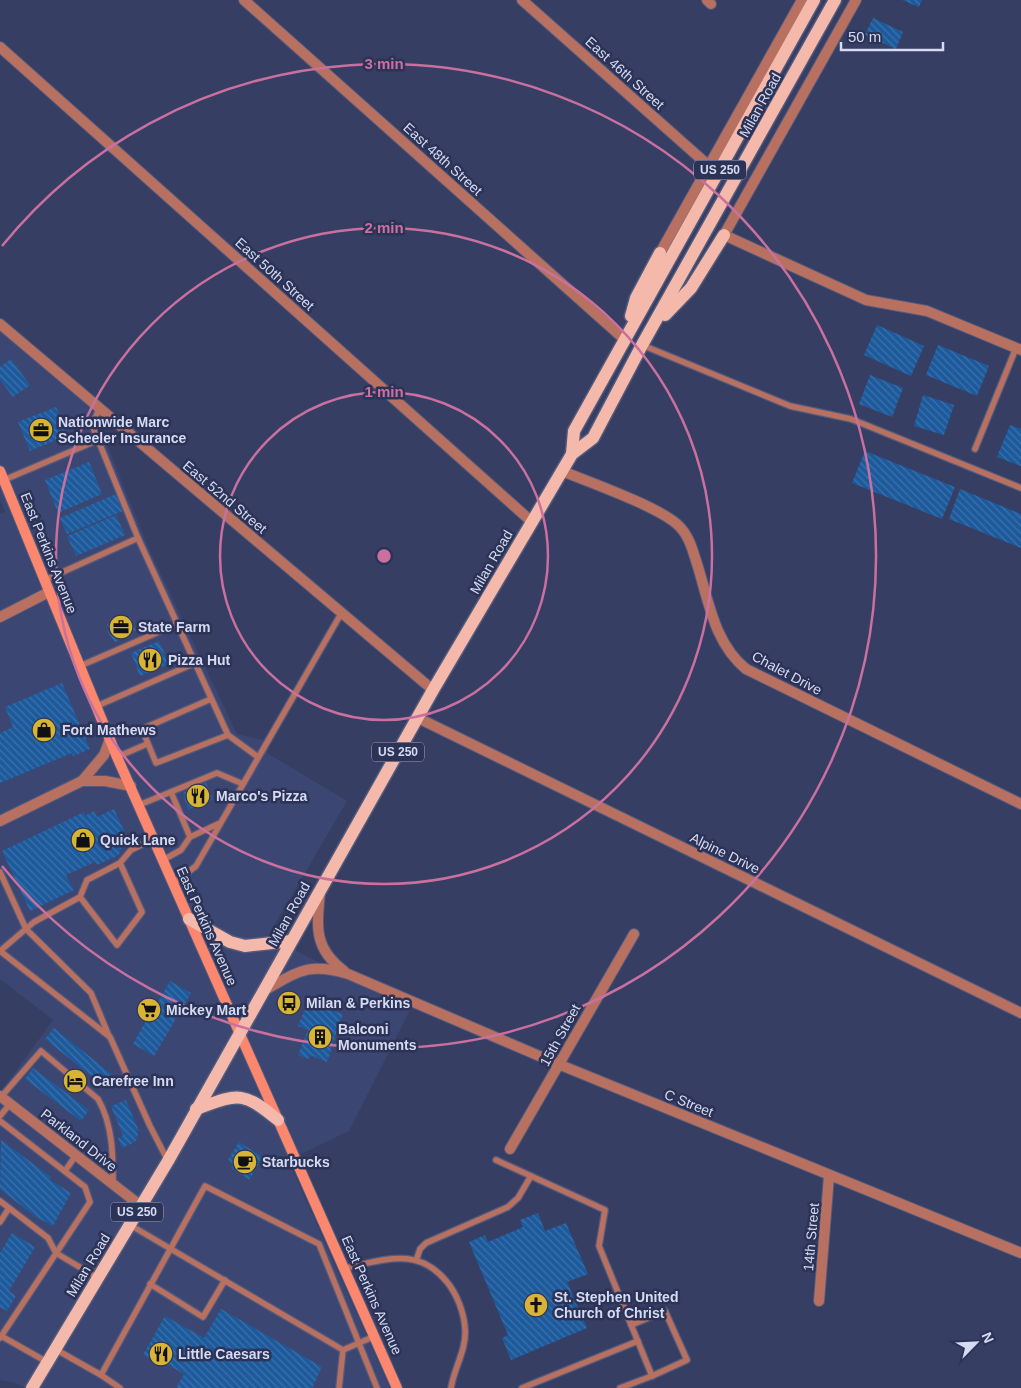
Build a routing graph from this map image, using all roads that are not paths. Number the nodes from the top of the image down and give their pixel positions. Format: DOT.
graph roads {
  1 [pos="244,0"];
  2 [pos="522,0"];
  3 [pos="802,0"];
  4 [pos="814,0"];
  5 [pos="835,0"];
  6 [pos="856,0"];
  7 [pos="0,47"];
  8 [pos="709,166"];
  9 [pos="724,235"];
  10 [pos="660,253"];
  11 [pos="0,324"];
  12 [pos="651,329"];
  13 [pos="624,339"];
  14 [pos="642,345"];
  15 [pos="1018,349"];
  16 [pos="99,409"];
  17 [pos="98,440"];
  18 [pos="975,449"];
  19 [pos="572,454"];
  20 [pos="562,470"];
  21 [pos="1,476"];
  22 [pos="1021,488"];
  23 [pos="532,522"];
  24 [pos="138,538"];
  25 [pos="45,580"];
  26 [pos="49,592"];
  27 [pos="342,612"];
  28 [pos="0,617"];
  29 [pos="177,624"];
  30 [pos="195,663"];
  31 [pos="80,666"];
  32 [pos="433,690"];
  33 [pos="211,699"];
  34 [pos="97,706"];
  35 [pos="418,718"];
  36 [pos="228,735"];
  37 [pos="110,739"];
  38 [pos="147,744"];
  39 [pos="258,756"];
  40 [pos="118,757"];
  41 [pos="82,781"];
  42 [pos="243,784"];
  43 [pos="130,786"];
  44 [pos="171,792"];
  45 [pos="1021,804"];
  46 [pos="139,805"];
  47 [pos="0,821"];
  48 [pos="220,823"];
  49 [pos="190,836"];
  50 [pos="154,839"];
  51 [pos="163,860"];
  52 [pos="120,863"];
  53 [pos="0,872"];
  54 [pos="173,884"];
  55 [pos="321,889"];
  56 [pos="80,897"];
  57 [pos="189,919"];
  58 [pos="26,929"];
  59 [pos="634,934"];
  60 [pos="291,941"];
  61 [pos="0,951"];
  62 [pos="348,974"];
  63 [pos="265,990"];
  64 [pos="1021,1013"];
  65 [pos="240,1036"];
  66 [pos="110,1037"];
  67 [pos="558,1064"];
  68 [pos="1,1096"];
  69 [pos="10,1104"];
  70 [pos="196,1109"];
  71 [pos="0,1116"];
  72 [pos="278,1120"];
  73 [pos="0,1121"];
  74 [pos="510,1149"];
  75 [pos="76,1155"];
  76 [pos="168,1160"];
  77 [pos="496,1160"];
  78 [pos="65,1171"];
  79 [pos="531,1176"];
  80 [pos="829,1176"];
  81 [pos="113,1185"];
  82 [pos="0,1201"];
  83 [pos="141,1206"];
  84 [pos="9,1208"];
  85 [pos="0,1222"];
  86 [pos="130,1225"];
  87 [pos="170,1248"];
  88 [pos="56,1253"];
  89 [pos="1021,1253"];
  90 [pos="417,1258"];
  91 [pos="345,1268"];
  92 [pos="98,1278"];
  93 [pos="225,1280"];
  94 [pos="150,1284"];
  95 [pos="819,1301"];
  96 [pos="631,1325"];
  97 [pos="375,1336"];
  98 [pos="1,1337"];
  99 [pos="638,1341"];
  100 [pos="360,1343"];
  101 [pos="55,1349"];
  102 [pos="344,1350"];
  103 [pos="47,1362"];
  104 [pos="101,1375"];
  105 [pos="652,1376"];
  106 [pos="32,1388"];
  107 [pos="120,1388"];
  108 [pos="339,1388"];
  109 [pos="377,1388"];
  110 [pos="398,1388"];
  111 [pos="451,1388"];
  112 [pos="522,1388"];
  113 [pos="620,1388"];
  1 -- 13 [label="street, East 48th Street"];
  2 -- 8 [label="street, East 46th Street"];
  3 -- 8 [label="street, Milan Road"];
  4 -- 13 [label="main road, Milan Road / US 250"];
  5 -- 12 [label="main road, Milan Road / US 250"];
  6 -- 9 [label="street"];
  7 -- 23 [label="street, East 50th Street"];
  8 -- 10 [label="street, Milan Road"];
  9 -- 12 [label="main road"];
  9 -- 15 [label="street"];
  10 -- 13 [label="main road"];
  11 -- 16 [label="street, East 52nd Street"];
  12 -- 14 [label="main road, Milan Road / US 250"];
  13 -- 19 [label="main road, Milan Road / US 250"];
  14 -- 19 [label="main road, Milan Road / US 250"];
  14 -- 22 [label="lane"];
  15 -- 18 [label="lane"];
  16 -- 17 [label="lane"];
  16 -- 27 [label="street, East 52nd Street"];
  17 -- 21 [label="lane"];
  17 -- 24 [label="lane"];
  19 -- 20 [label="main road, Milan Road / US 250"];
  20 -- 23 [label="main road, Milan Road / US 250"];
  20 -- 45 [label="street, Chalet Drive"];
  21 -- 25 [label="main road, East Perkins Avenue"];
  23 -- 32 [label="main road, Milan Road / US 250"];
  24 -- 25 [label="lane"];
  24 -- 29 [label="lane"];
  25 -- 26 [label="main road, East Perkins Avenue"];
  26 -- 28 [label="street"];
  26 -- 31 [label="main road, East Perkins Avenue"];
  27 -- 32 [label="street, East 52nd Street"];
  27 -- 39 [label="lane"];
  29 -- 30 [label="lane"];
  29 -- 31 [label="lane"];
  30 -- 33 [label="lane"];
  30 -- 34 [label="lane"];
  31 -- 34 [label="main road, East Perkins Avenue"];
  32 -- 35 [label="main road, Milan Road / US 250"];
  33 -- 36 [label="lane"];
  33 -- 38 [label="lane"];
  34 -- 37 [label="main road, East Perkins Avenue"];
  35 -- 55 [label="main road, Milan Road / US 250"];
  35 -- 64 [label="street, Alpine Drive"];
  36 -- 38 [label="lane"];
  36 -- 39 [label="lane"];
  37 -- 40 [label="main road, East Perkins Avenue"];
  37 -- 41 [label="street"];
  38 -- 40 [label="lane"];
  39 -- 42 [label="lane"];
  40 -- 43 [label="main road, East Perkins Avenue"];
  41 -- 43 [label="street"];
  41 -- 47 [label="street"];
  42 -- 44 [label="lane"];
  42 -- 48 [label="lane"];
  43 -- 46 [label="main road, East Perkins Avenue"];
  44 -- 46 [label="lane"];
  44 -- 49 [label="lane"];
  46 -- 50 [label="main road, East Perkins Avenue"];
  48 -- 49 [label="lane"];
  48 -- 54 [label="lane"];
  49 -- 51 [label="lane"];
  50 -- 51 [label="main road, East Perkins Avenue"];
  50 -- 52 [label="lane"];
  51 -- 54 [label="main road, East Perkins Avenue"];
  52 -- 56 [label="lane"];
  52 -- 56 [label="lane"];
  53 -- 58 [label="lane"];
  54 -- 57 [label="main road, East Perkins Avenue"];
  55 -- 60 [label="main road, Milan Road / US 250"];
  55 -- 62 [label="street, C Street"];
  56 -- 58 [label="lane"];
  57 -- 60 [label="main road"];
  57 -- 65 [label="main road, East Perkins Avenue"];
  58 -- 61 [label="lane"];
  58 -- 66 [label="lane"];
  59 -- 67 [label="street, 15th Street"];
  60 -- 63 [label="main road, Milan Road / US 250"];
  61 -- 66 [label="lane"];
  62 -- 63 [label="street, C Street"];
  62 -- 67 [label="street, C Street"];
  63 -- 65 [label="main road, Milan Road / US 250"];
  65 -- 70 [label="main road, Milan Road / US 250"];
  65 -- 72 [label="main road, East Perkins Avenue"];
  66 -- 76 [label="lane"];
  67 -- 74 [label="street, 15th Street"];
  67 -- 80 [label="street, C Street"];
  68 -- 69 [label="street, Parkland Drive"];
  68 -- 81 [label="lane"];
  69 -- 71 [label="lane"];
  69 -- 75 [label="street, Parkland Drive"];
  70 -- 72 [label="main road"];
  70 -- 76 [label="main road, Milan Road / US 250"];
  72 -- 91 [label="main road, East Perkins Avenue"];
  73 -- 78 [label="lane"];
  75 -- 78 [label="lane"];
  75 -- 81 [label="street, Parkland Drive"];
  76 -- 83 [label="main road, Milan Road / US 250"];
  77 -- 79 [label="lane"];
  78 -- 88 [label="lane"];
  79 -- 90 [label="lane"];
  79 -- 96 [label="lane"];
  80 -- 89 [label="street, C Street"];
  80 -- 95 [label="street, 14th Street"];
  81 -- 83 [label="street, Parkland Drive"];
  82 -- 84 [label="lane"];
  83 -- 86 [label="main road, Milan Road / US 250"];
  84 -- 85 [label="lane"];
  84 -- 88 [label="lane"];
  86 -- 87 [label="lane"];
  86 -- 92 [label="main road, Milan Road / US 250"];
  87 -- 93 [label="lane"];
  87 -- 94 [label="lane"];
  87 -- 100 [label="lane"];
  88 -- 92 [label="lane"];
  88 -- 98 [label="lane"];
  90 -- 91 [label="lane"];
  90 -- 111 [label="lane"];
  91 -- 97 [label="main road, East Perkins Avenue"];
  92 -- 101 [label="main road, Milan Road / US 250"];
  93 -- 94 [label="lane"];
  93 -- 102 [label="lane"];
  94 -- 104 [label="lane"];
  96 -- 99 [label="lane"];
  96 -- 105 [label="lane"];
  97 -- 100 [label="lane"];
  97 -- 110 [label="main road, East Perkins Avenue"];
  98 -- 103 [label="lane"];
  99 -- 105 [label="lane"];
  99 -- 112 [label="lane"];
  100 -- 102 [label="lane"];
  100 -- 109 [label="lane"];
  101 -- 103 [label="main road, Milan Road / US 250"];
  101 -- 104 [label="lane"];
  102 -- 108 [label="lane"];
  103 -- 106 [label="main road, Milan Road / US 250"];
  104 -- 107 [label="lane"];
  105 -- 113 [label="lane"];
}
